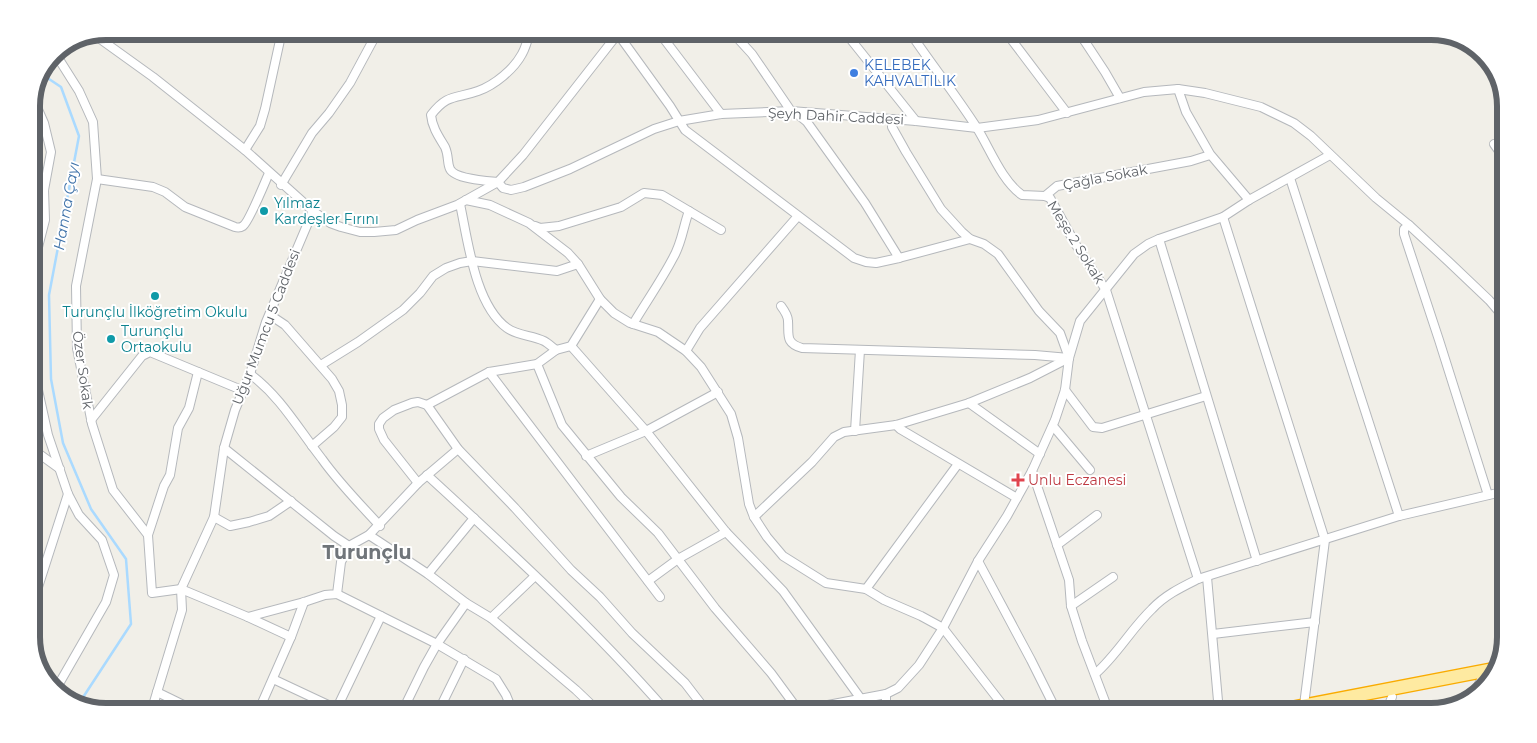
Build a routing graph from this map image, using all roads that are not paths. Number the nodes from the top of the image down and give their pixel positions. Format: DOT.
graph roads {
  1 [pos="102,40"];
  2 [pos="280,40"];
  3 [pos="373,40"];
  4 [pos="527,40"];
  5 [pos="614,40"];
  6 [pos="622,40"];
  7 [pos="665,40"];
  8 [pos="740,40"];
  9 [pos="851,40"];
  10 [pos="915,40"];
  11 [pos="1012,40"];
  12 [pos="1084,40"];
  13 [pos="58,61"];
  14 [pos="1178,89"];
  15 [pos="1120,98"];
  16 [pos="794,112"];
  17 [pos="1067,113"];
  18 [pos="40,114"];
  19 [pos="721,114"];
  20 [pos="892,119"];
  21 [pos="679,121"];
  22 [pos="916,121"];
  23 [pos="977,128"];
  24 [pos="1494,144"];
  25 [pos="1497,148"];
  26 [pos="245,150"];
  27 [pos="1210,155"];
  28 [pos="1330,155"];
  29 [pos="269,173"];
  30 [pos="1290,178"];
  31 [pos="97,179"];
  32 [pos="498,182"];
  33 [pos="282,185"];
  34 [pos="44,190"];
  35 [pos="40,194"];
  36 [pos="1045,196"];
  37 [pos="1249,200"];
  38 [pos="463,202"];
  39 [pos="313,211"];
  40 [pos="689,211"];
  41 [pos="798,216"];
  42 [pos="1223,217"];
  43 [pos="529,223"];
  44 [pos="1409,225"];
  45 [pos="720,230"];
  46 [pos="40,239"];
  47 [pos="970,239"];
  48 [pos="1159,239"];
  49 [pos="899,258"];
  50 [pos="472,260"];
  51 [pos="578,264"];
  52 [pos="1106,290"];
  53 [pos="600,299"];
  54 [pos="781,306"];
  55 [pos="1497,309"];
  56 [pos="270,315"];
  57 [pos="632,324"];
  58 [pos="571,346"];
  59 [pos="556,350"];
  60 [pos="860,350"];
  61 [pos="686,351"];
  62 [pos="1069,358"];
  63 [pos="538,364"];
  64 [pos="321,366"];
  65 [pos="198,372"];
  66 [pos="489,372"];
  67 [pos="250,374"];
  68 [pos="1065,390"];
  69 [pos="244,391"];
  70 [pos="718,392"];
  71 [pos="1206,396"];
  72 [pos="40,399"];
  73 [pos="969,403"];
  74 [pos="427,404"];
  75 [pos="1145,416"];
  76 [pos="91,420"];
  77 [pos="896,424"];
  78 [pos="1053,426"];
  79 [pos="646,431"];
  80 [pos="855,431"];
  81 [pos="312,446"];
  82 [pos="224,448"];
  83 [pos="458,449"];
  84 [pos="1040,454"];
  85 [pos="40,455"];
  86 [pos="586,456"];
  87 [pos="958,464"];
  88 [pos="60,469"];
  89 [pos="1090,470"];
  90 [pos="1032,471"];
  91 [pos="427,475"];
  92 [pos="418,483"];
  93 [pos="1497,493"];
  94 [pos="68,494"];
  95 [pos="1488,495"];
  96 [pos="1017,498"];
  97 [pos="290,501"];
  98 [pos="1097,514"];
  99 [pos="1400,516"];
  100 [pos="754,517"];
  101 [pos="214,518"];
  102 [pos="474,518"];
  103 [pos="380,526"];
  104 [pos="726,532"];
  105 [pos="148,535"];
  106 [pos="369,535"];
  107 [pos="1325,540"];
  108 [pos="1057,545"];
  109 [pos="349,546"];
  110 [pos="678,559"];
  111 [pos="1257,561"];
  112 [pos="978,562"];
  113 [pos="428,574"];
  114 [pos="535,576"];
  115 [pos="1113,577"];
  116 [pos="1207,577"];
  117 [pos="1198,579"];
  118 [pos="40,581"];
  119 [pos="648,581"];
  120 [pos="181,589"];
  121 [pos="866,589"];
  122 [pos="337,594"];
  123 [pos="660,597"];
  124 [pos="304,602"];
  125 [pos="466,603"];
  126 [pos="1071,606"];
  127 [pos="381,616"];
  128 [pos="248,617"];
  129 [pos="491,618"];
  130 [pos="1315,622"];
  131 [pos="943,628"];
  132 [pos="1213,634"];
  133 [pos="291,637"];
  134 [pos="437,644"];
  135 [pos="464,659"];
  136 [pos="1488,670"];
  137 [pos="1095,674"];
  138 [pos="273,679"];
  139 [pos="1481,680"];
  140 [pos="59,684"];
  141 [pos="157,692"];
  142 [pos="886,694"];
  143 [pos="1392,697"];
  144 [pos="861,699"];
  145 [pos="154,703"];
  146 [pos="180,703"];
  147 [pos="262,703"];
  148 [pos="322,703"];
  149 [pos="339,703"];
  150 [pos="406,703"];
  151 [pos="442,703"];
  152 [pos="509,703"];
  153 [pos="590,703"];
  154 [pos="659,703"];
  155 [pos="701,703"];
  156 [pos="793,703"];
  157 [pos="839,703"];
  158 [pos="886,703"];
  159 [pos="1001,703"];
  160 [pos="1052,703"];
  161 [pos="1106,703"];
  162 [pos="1218,703"];
  163 [pos="1304,703"];
  164 [pos="1314,703"];
  165 [pos="1362,703"];
  166 [pos="1390,703"];
  1 -- 26 [label="street"];
  2 -- 26 [label="street"];
  3 -- 33 [label="street"];
  4 -- 32 [label="street, Şeyh Dahir Caddesi"];
  5 -- 32 [label="street"];
  6 -- 21 [label="street"];
  7 -- 19 [label="street"];
  8 -- 16 [label="street"];
  9 -- 22 [label="street"];
  10 -- 23 [label="street, Çağla Sokak"];
  11 -- 17 [label="street"];
  12 -- 15 [label="street"];
  13 -- 31 [label="street, Özer Sokak"];
  14 -- 15 [label="street, Şeyh Dahir Caddesi"];
  14 -- 27 [label="street"];
  14 -- 28 [label="street, Şeyh Dahir Caddesi"];
  15 -- 17 [label="street, Şeyh Dahir Caddesi"];
  16 -- 19 [label="street, Şeyh Dahir Caddesi"];
  16 -- 20 [label="street, Şeyh Dahir Caddesi"];
  16 -- 49 [label="street"];
  17 -- 23 [label="street, Şeyh Dahir Caddesi"];
  18 -- 34 [label="street"];
  19 -- 21 [label="street, Şeyh Dahir Caddesi"];
  20 -- 22 [label="street, Şeyh Dahir Caddesi"];
  20 -- 47 [label="street"];
  21 -- 32 [label="street, Şeyh Dahir Caddesi"];
  21 -- 41 [label="street"];
  22 -- 23 [label="street, Şeyh Dahir Caddesi"];
  23 -- 36 [label="street, Çağla Sokak"];
  24 -- 25 [label="street"];
  26 -- 29 [label="street"];
  27 -- 36 [label="street, Çağla Sokak"];
  27 -- 37 [label="street"];
  28 -- 30 [label="street"];
  28 -- 44 [label="street, Şeyh Dahir Caddesi"];
  29 -- 31 [label="street"];
  29 -- 33 [label="street"];
  30 -- 37 [label="street"];
  30 -- 99 [label="street"];
  31 -- 76 [label="street, Özer Sokak"];
  32 -- 38 [label="street"];
  33 -- 39 [label="street"];
  34 -- 35 [label="street"];
  34 -- 46 [label="street"];
  36 -- 52 [label="street, Meşe 2 Sokak"];
  37 -- 42 [label="street"];
  38 -- 39 [label="street"];
  38 -- 43 [label="street"];
  38 -- 50 [label="street"];
  39 -- 56 [label="street, Uğur Mumcu 5 Caddesi"];
  40 -- 43 [label="street"];
  40 -- 45 [label="street"];
  40 -- 57 [label="street"];
  41 -- 49 [label="street"];
  41 -- 61 [label="street"];
  42 -- 48 [label="street"];
  42 -- 107 [label="street"];
  43 -- 51 [label="street"];
  44 -- 55 [label="street, Şeyh Dahir Caddesi"];
  44 -- 95 [label="street"];
  47 -- 49 [label="street"];
  47 -- 62 [label="street"];
  48 -- 52 [label="street"];
  48 -- 71 [label="street"];
  50 -- 51 [label="street"];
  50 -- 59 [label="street"];
  50 -- 64 [label="street"];
  51 -- 53 [label="street"];
  52 -- 62 [label="street"];
  52 -- 75 [label="street, Meşe 2 Sokak"];
  53 -- 57 [label="street"];
  53 -- 58 [label="street"];
  54 -- 60 [label="street"];
  56 -- 64 [label="street"];
  56 -- 67 [label="street, Uğur Mumcu 5 Caddesi"];
  57 -- 61 [label="street"];
  58 -- 59 [label="street"];
  58 -- 79 [label="street"];
  59 -- 63 [label="street"];
  60 -- 62 [label="street"];
  60 -- 80 [label="street"];
  61 -- 70 [label="street"];
  62 -- 68 [label="street"];
  62 -- 73 [label="street"];
  63 -- 66 [label="street"];
  63 -- 86 [label="street"];
  64 -- 81 [label="street"];
  65 -- 69 [label="street"];
  65 -- 76 [label="street"];
  65 -- 105 [label="street"];
  66 -- 74 [label="street"];
  66 -- 119 [label="street"];
  67 -- 69 [label="street, Uğur Mumcu 5 Caddesi"];
  67 -- 81 [label="street"];
  68 -- 75 [label="street"];
  68 -- 78 [label="street"];
  69 -- 82 [label="street, Uğur Mumcu 5 Caddesi"];
  70 -- 79 [label="street"];
  70 -- 100 [label="street"];
  71 -- 75 [label="street"];
  71 -- 111 [label="street"];
  72 -- 88 [label="street"];
  73 -- 77 [label="street"];
  73 -- 84 [label="street"];
  74 -- 83 [label="street"];
  74 -- 92 [label="street"];
  75 -- 117 [label="street, Meşe 2 Sokak"];
  76 -- 105 [label="street, Özer Sokak"];
  77 -- 80 [label="street"];
  77 -- 87 [label="street"];
  78 -- 84 [label="street"];
  78 -- 89 [label="street"];
  79 -- 86 [label="street"];
  79 -- 104 [label="street"];
  80 -- 100 [label="street"];
  81 -- 103 [label="street"];
  82 -- 97 [label="street"];
  82 -- 101 [label="street, Uğur Mumcu 5 Caddesi"];
  83 -- 91 [label="street"];
  83 -- 155 [label="street"];
  84 -- 90 [label="street"];
  85 -- 88 [label="street"];
  86 -- 110 [label="street"];
  87 -- 96 [label="street"];
  87 -- 121 [label="street"];
  88 -- 94 [label="street"];
  90 -- 96 [label="street"];
  90 -- 108 [label="street"];
  91 -- 92 [label="street"];
  91 -- 102 [label="street"];
  92 -- 103 [label="street"];
  93 -- 95 [label="street"];
  94 -- 118 [label="street"];
  94 -- 140 [label="street"];
  95 -- 99 [label="street"];
  96 -- 112 [label="street"];
  97 -- 101 [label="street"];
  97 -- 109 [label="street"];
  98 -- 108 [label="street"];
  99 -- 107 [label="street"];
  100 -- 121 [label="street"];
  101 -- 120 [label="street, Uğur Mumcu 5 Caddesi"];
  102 -- 113 [label="street"];
  102 -- 114 [label="street"];
  103 -- 106 [label="street"];
  104 -- 110 [label="street"];
  104 -- 144 [label="street"];
  105 -- 120 [label="street"];
  106 -- 109 [label="street"];
  106 -- 113 [label="street"];
  107 -- 111 [label="street"];
  107 -- 130 [label="street"];
  108 -- 126 [label="street"];
  109 -- 122 [label="street"];
  110 -- 119 [label="street"];
  110 -- 156 [label="street"];
  111 -- 116 [label="street"];
  112 -- 131 [label="street"];
  112 -- 160 [label="street"];
  113 -- 125 [label="street"];
  114 -- 129 [label="street"];
  114 -- 154 [label="street"];
  115 -- 126 [label="street"];
  116 -- 117 [label="street"];
  116 -- 132 [label="street"];
  117 -- 137 [label="street"];
  119 -- 123 [label="street"];
  120 -- 128 [label="street"];
  120 -- 141 [label="street, Uğur Mumcu 5 Caddesi"];
  121 -- 131 [label="street"];
  122 -- 124 [label="street"];
  122 -- 127 [label="street"];
  124 -- 128 [label="street"];
  124 -- 133 [label="street"];
  125 -- 129 [label="street"];
  125 -- 134 [label="street"];
  126 -- 137 [label="street"];
  127 -- 134 [label="street"];
  127 -- 149 [label="street"];
  128 -- 133 [label="street"];
  129 -- 153 [label="street"];
  130 -- 132 [label="street"];
  130 -- 163 [label="street"];
  131 -- 142 [label="street"];
  131 -- 159 [label="street"];
  132 -- 162 [label="street"];
  133 -- 138 [label="street"];
  134 -- 135 [label="street"];
  134 -- 150 [label="street"];
  135 -- 151 [label="street"];
  135 -- 152 [label="street"];
  136 -- 164 [label="highway"];
  137 -- 161 [label="street"];
  138 -- 147 [label="street"];
  138 -- 148 [label="street"];
  139 -- 143 [label="highway"];
  141 -- 145 [label="street, Uğur Mumcu 5 Caddesi"];
  141 -- 146 [label="street"];
  142 -- 144 [label="street"];
  142 -- 158 [label="street"];
  143 -- 165 [label="highway"];
  143 -- 166 [label="street"];
  144 -- 157 [label="street"];
}
